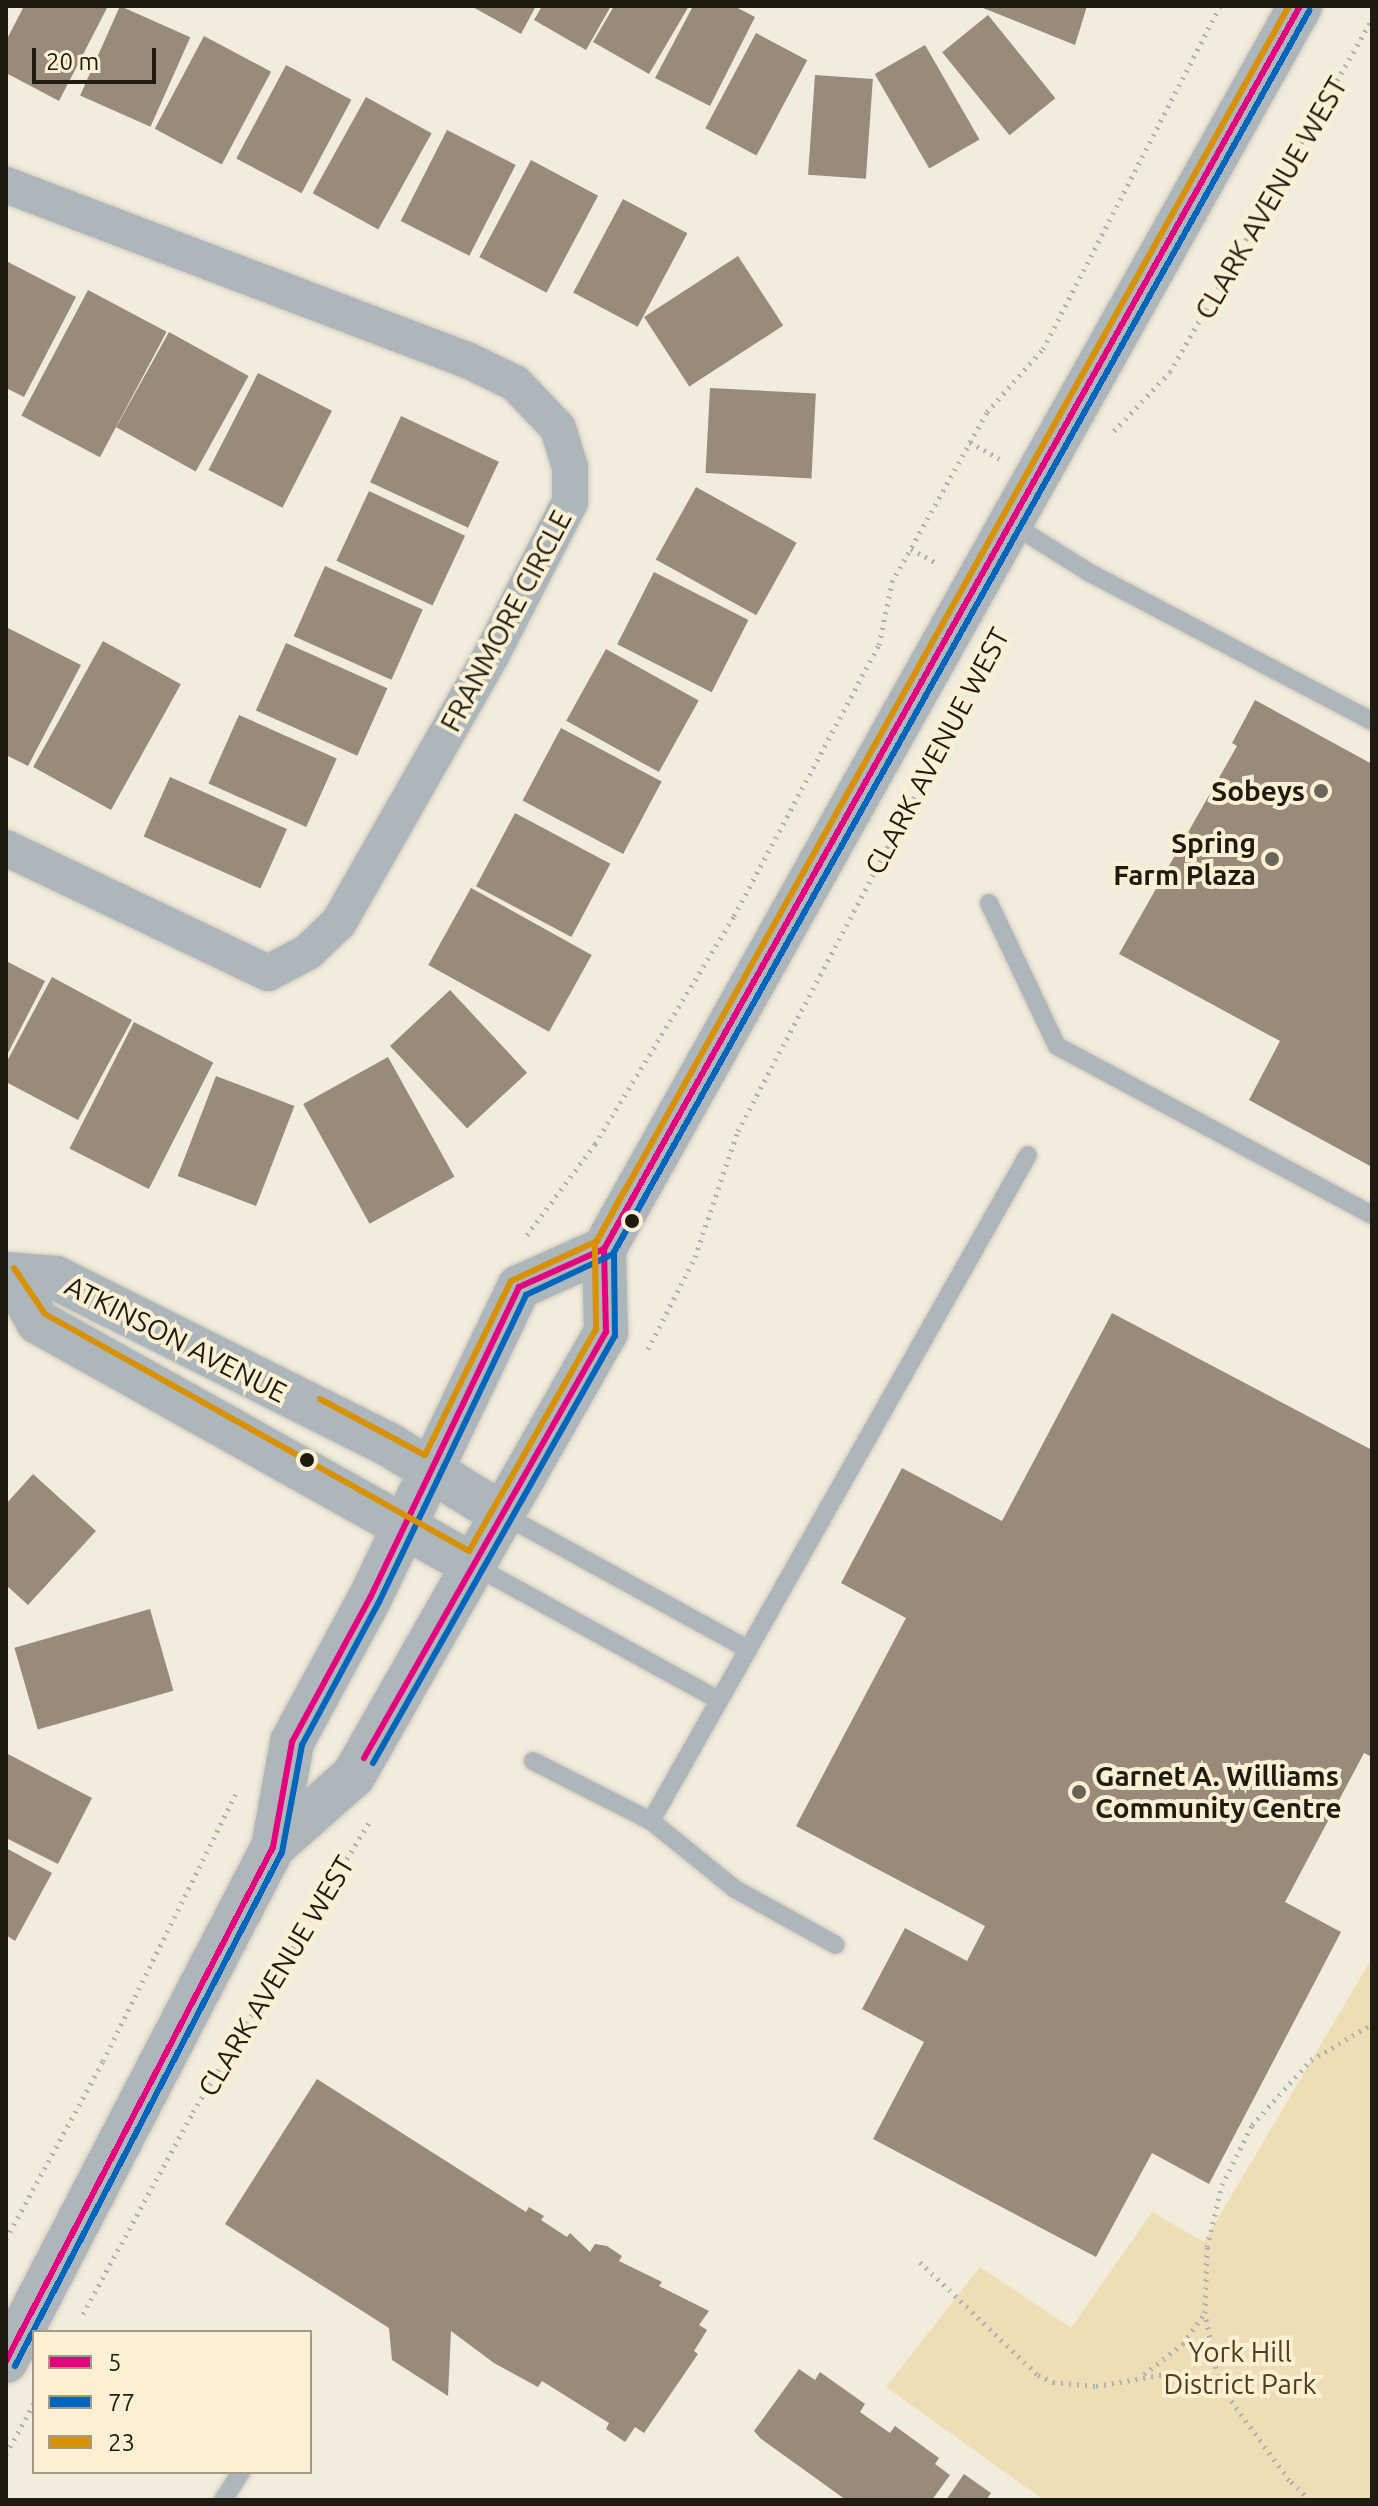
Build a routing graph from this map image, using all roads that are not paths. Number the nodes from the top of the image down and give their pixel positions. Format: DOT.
graph roads {
  1 [pos="1300,6"];
  2 [pos="6,185"];
  3 [pos="1010,523"];
  4 [pos="1372,721"];
  5 [pos="6,848"];
  6 [pos="989,903"];
  7 [pos="1028,1155"];
  8 [pos="1372,1215"];
  9 [pos="604,1249"];
  10 [pos="9,1276"];
  11 [pos="429,1469"];
  12 [pos="502,1514"];
  13 [pos="403,1522"];
  14 [pos="473,1565"];
  15 [pos="748,1649"];
  16 [pos="719,1700"];
  17 [pos="533,1761"];
  18 [pos="651,1821"];
  19 [pos="273,1847"];
  20 [pos="836,1945"];
  21 [pos="6,2361"];
  22 [pos="240,2474"];
  23 [pos="223,2500"];
  1 -- 3 [label="street, CLARK AVENUE WEST"];
  2 -- 5 [label="street, FRANMORE CIRCLE"];
  3 -- 4 [label="lane"];
  3 -- 9 [label="street, CLARK AVENUE WEST"];
  6 -- 8 [label="lane"];
  7 -- 15 [label="lane"];
  9 -- 11 [label="street, CLARK AVENUE WEST"];
  9 -- 12 [label="street, CLARK AVENUE WEST"];
  10 -- 11 [label="street, ATKINSON AVENUE"];
  10 -- 13 [label="street, ATKINSON AVENUE"];
  11 -- 12 [label="street, ATKINSON AVENUE"];
  11 -- 13 [label="street, CLARK AVENUE WEST"];
  12 -- 14 [label="street, CLARK AVENUE WEST"];
  12 -- 15 [label="lane"];
  13 -- 14 [label="street, ATKINSON AVENUE"];
  13 -- 19 [label="street, CLARK AVENUE WEST"];
  14 -- 16 [label="lane"];
  14 -- 19 [label="street, CLARK AVENUE WEST"];
  15 -- 16 [label="lane"];
  16 -- 18 [label="lane"];
  17 -- 18 [label="lane"];
  18 -- 20 [label="lane"];
  19 -- 21 [label="street, CLARK AVENUE WEST"];
  22 -- 23 [label="lane"];
}
